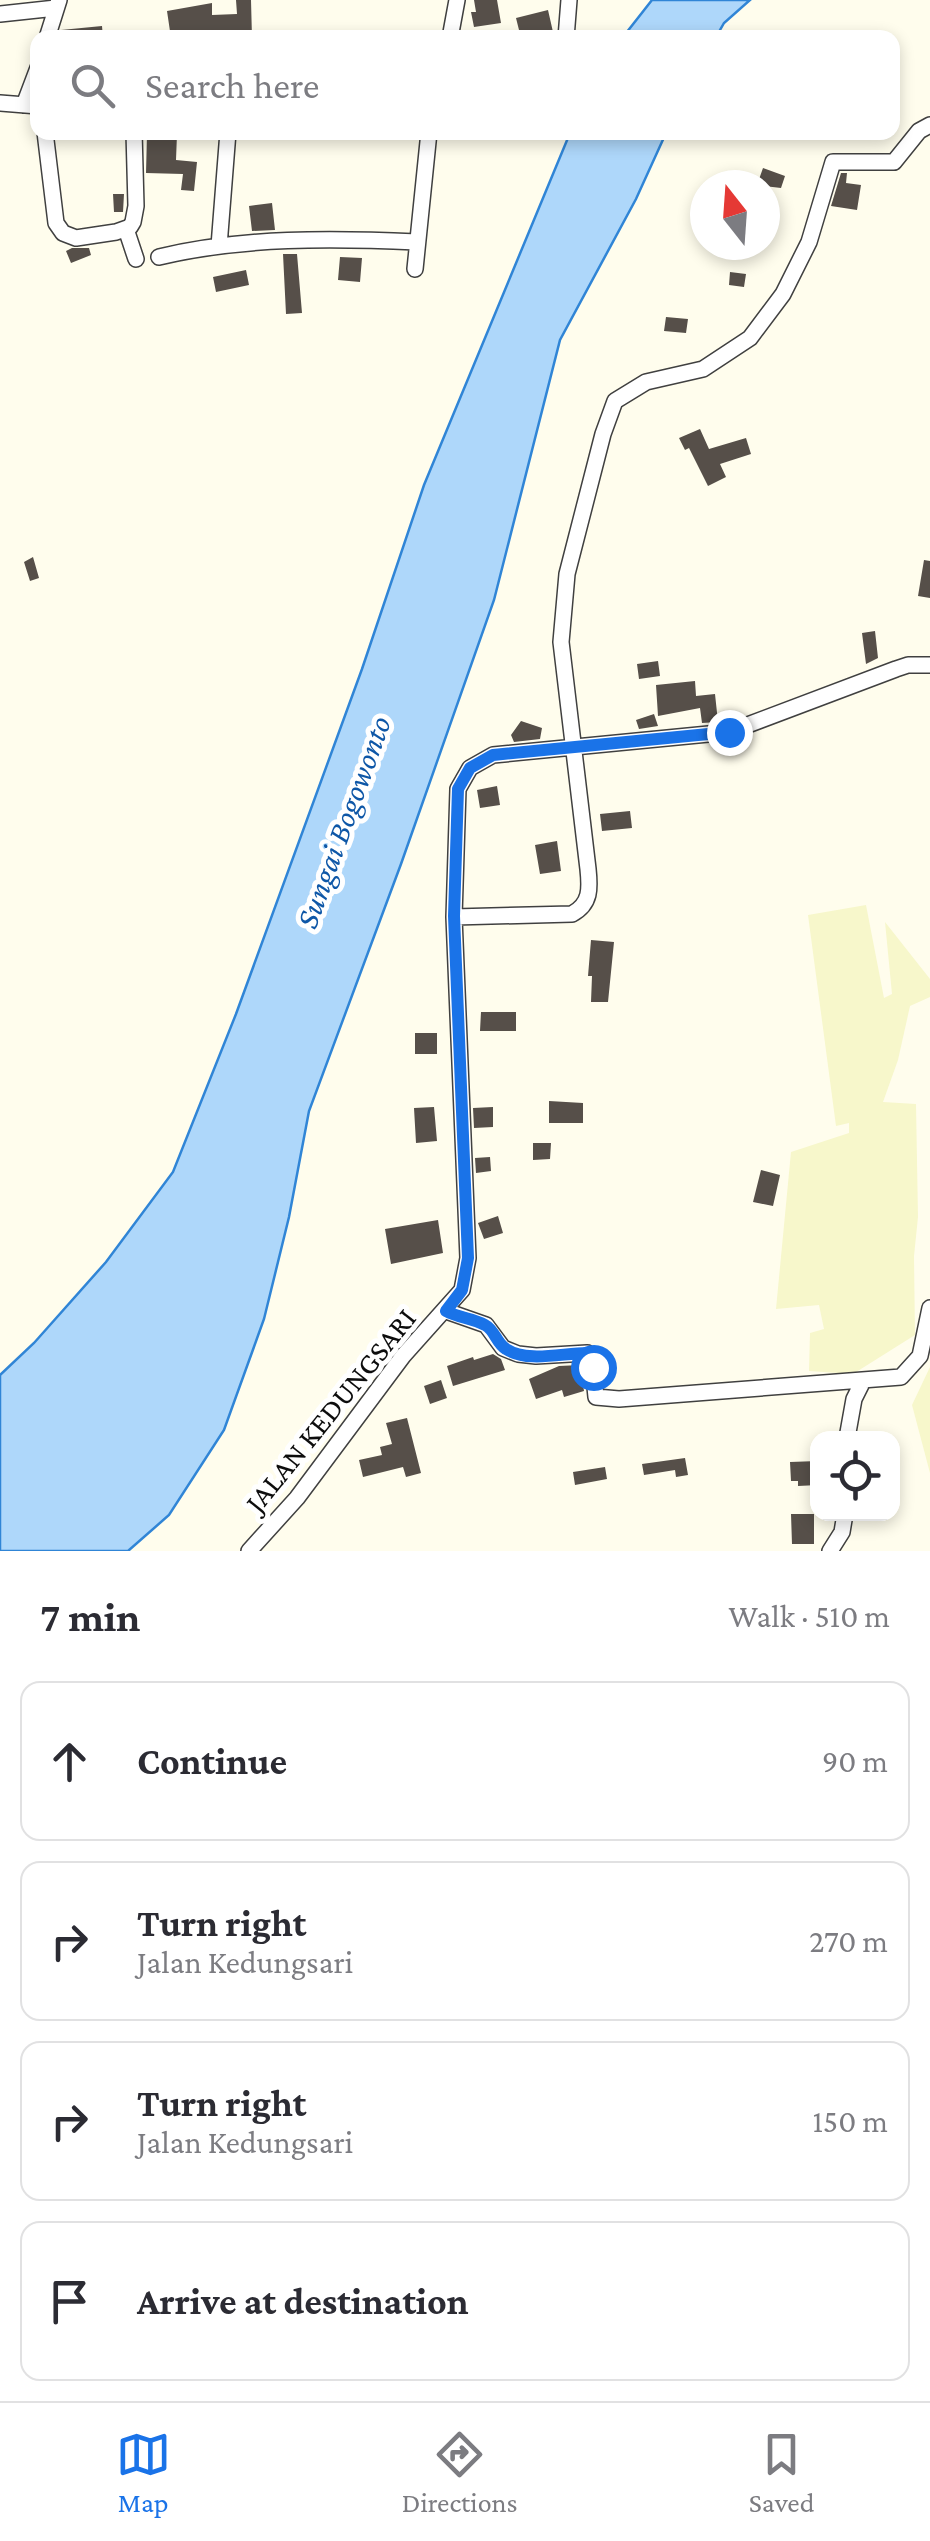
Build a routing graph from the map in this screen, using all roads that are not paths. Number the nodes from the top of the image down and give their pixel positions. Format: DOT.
graph roads {
  1 [pos="457,0"];
  2 [pos="569,0"];
  3 [pos="57,4"];
  4 [pos="0,14"];
  5 [pos="49,30"];
  6 [pos="451,30"];
  7 [pos="567,30"];
  8 [pos="0,103"];
  9 [pos="30,106"];
  10 [pos="930,125"];
  11 [pos="46,140"];
  12 [pos="134,140"];
  13 [pos="227,140"];
  14 [pos="428,140"];
  15 [pos="126,229"];
  16 [pos="417,242"];
  17 [pos="220,246"];
  18 [pos="159,257"];
  19 [pos="136,259"];
  20 [pos="415,269"];
  21 [pos="930,665"];
  22 [pos="573,747"];
  23 [pos="454,916"];
  24 [pos="930,1308"];
  25 [pos="446,1311"];
  26 [pos="863,1381"];
  27 [pos="848,1431"];
  28 [pos="844,1521"];
  29 [pos="249,1551"];
  30 [pos="830,1551"];
  1 -- 6 [label="street"];
  2 -- 7 [label="street"];
  3 -- 4 [label="street"];
  3 -- 5 [label="street"];
  8 -- 9 [label="street"];
  10 -- 22 [label="street"];
  11 -- 15 [label="street"];
  12 -- 15 [label="street"];
  13 -- 17 [label="street"];
  14 -- 16 [label="street"];
  15 -- 19 [label="street"];
  16 -- 17 [label="street"];
  16 -- 20 [label="street"];
  17 -- 18 [label="street"];
  21 -- 22 [label="street, JALAN KEDUNGSARI"];
  22 -- 23 [label="street, JALAN KEDUNGSARI"];
  22 -- 23 [label="street"];
  23 -- 25 [label="street, JALAN KEDUNGSARI"];
  24 -- 26 [label="street"];
  25 -- 26 [label="street"];
  25 -- 29 [label="street, JALAN KEDUNGSARI"];
  26 -- 27 [label="street"];
  28 -- 30 [label="street"];
}
